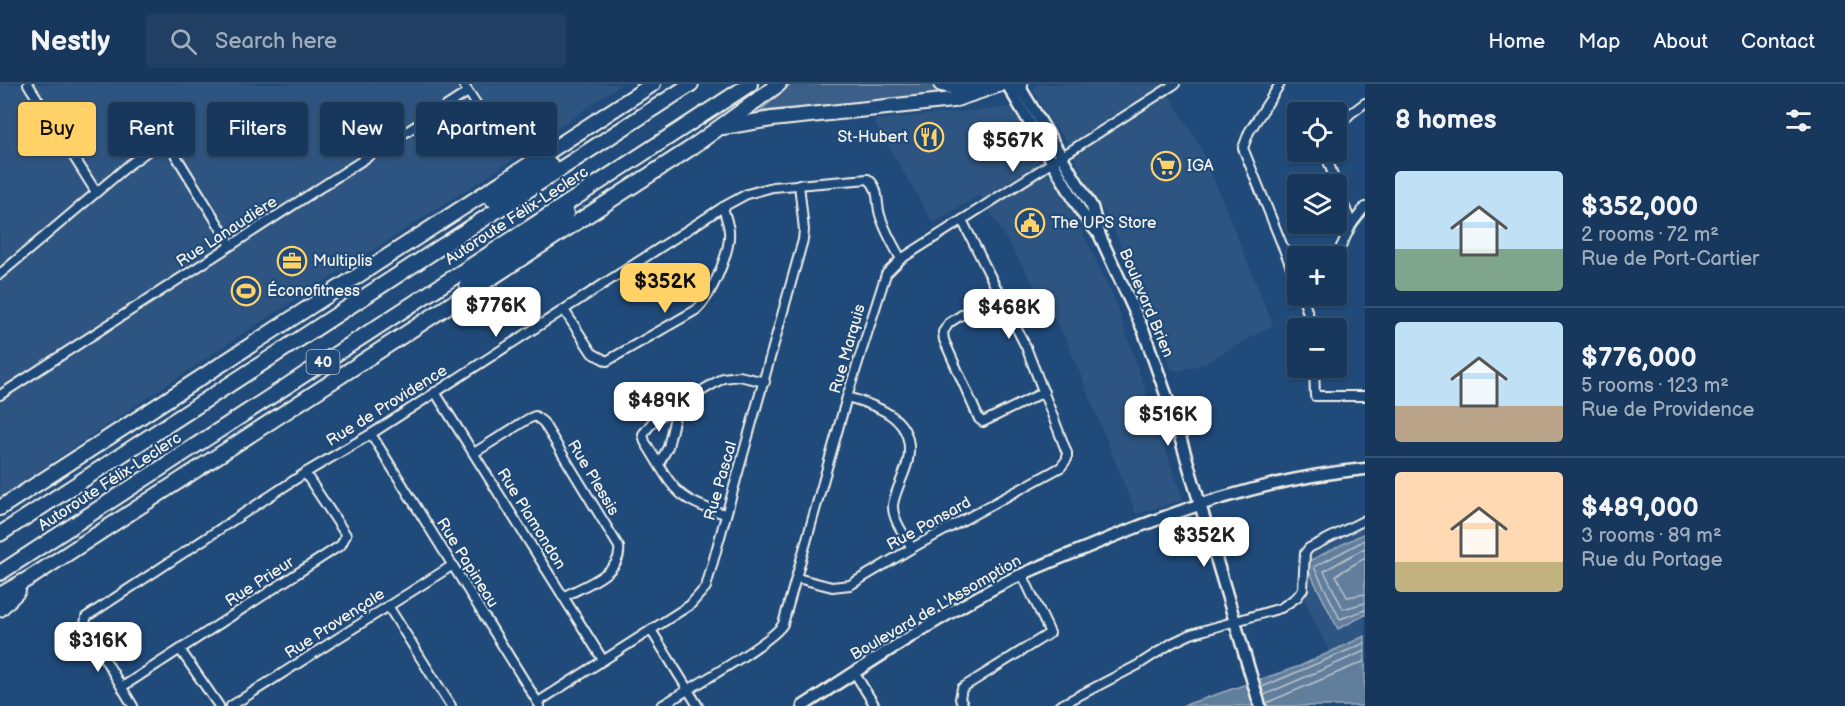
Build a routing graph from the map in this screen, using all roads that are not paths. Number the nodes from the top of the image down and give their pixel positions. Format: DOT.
graph roads {
  1 [pos="27,84"];
  2 [pos="463,84"];
  3 [pos="750,84"];
  4 [pos="779,84"];
  5 [pos="941,84"];
  6 [pos="980,84"];
  7 [pos="1001,84"];
  8 [pos="1175,84"];
  9 [pos="1280,84"];
  10 [pos="1016,85"];
  11 [pos="648,86"];
  12 [pos="688,86"];
  13 [pos="468,92"];
  14 [pos="475,102"];
  15 [pos="1365,103"];
  16 [pos="1347,118"];
  17 [pos="721,128"];
  18 [pos="646,152"];
  19 [pos="1058,160"];
  20 [pos="799,184"];
  21 [pos="96,192"];
  22 [pos="723,207"];
  23 [pos="1365,207"];
  24 [pos="1347,212"];
  25 [pos="962,220"];
  26 [pos="1352,224"];
  27 [pos="231,245"];
  28 [pos="1341,246"];
  29 [pos="1287,257"];
  30 [pos="901,259"];
  31 [pos="1,270"];
  32 [pos="365,272"];
  33 [pos="999,291"];
  34 [pos="564,310"];
  35 [pos="367,359"];
  36 [pos="1314,378"];
  37 [pos="765,382"];
  38 [pos="435,392"];
  39 [pos="1044,393"];
  40 [pos="0,395"];
  41 [pos="1365,396"];
  42 [pos="847,397"];
  43 [pos="677,408"];
  44 [pos="371,434"];
  45 [pos="474,453"];
  46 [pos="659,464"];
  47 [pos="1365,469"];
  48 [pos="305,473"];
  49 [pos="1200,506"];
  50 [pos="0,508"];
  51 [pos="725,514"];
  52 [pos="1365,520"];
  53 [pos="0,534"];
  54 [pos="912,548"];
  55 [pos="453,565"];
  56 [pos="0,573"];
  57 [pos="1022,574"];
  58 [pos="33,576"];
  59 [pos="797,578"];
  60 [pos="0,595"];
  61 [pos="563,597"];
  62 [pos="388,606"];
  63 [pos="0,609"];
  64 [pos="1235,621"];
  65 [pos="651,630"];
  66 [pos="181,651"];
  67 [pos="603,660"];
  68 [pos="854,672"];
  69 [pos="122,687"];
  70 [pos="688,689"];
  71 [pos="539,704"];
  72 [pos="133,706"];
  73 [pos="219,706"];
  74 [pos="231,706"];
  75 [pos="451,706"];
  76 [pos="661,706"];
  77 [pos="698,706"];
  78 [pos="803,706"];
  79 [pos="875,706"];
  80 [pos="964,706"];
  81 [pos="1059,706"];
  82 [pos="1260,706"];
  1 -- 21 [label="street"];
  2 -- 13 [label="street"];
  3 -- 18 [label="highway, Autoroute Félix-Leclerc / 40"];
  4 -- 17 [label="highway"];
  5 -- 6 [label="highway"];
  7 -- 17 [label="highway"];
  8 -- 19 [label="street, Rue Marquis"];
  9 -- 29 [label="street"];
  10 -- 19 [label="main road, Boulevard Brien"];
  11 -- 32 [label="highway"];
  12 -- 32 [label="highway"];
  12 -- 53 [label="highway, Autoroute Félix-Leclerc / 40"];
  13 -- 14 [label="street"];
  13 -- 27 [label="street, Rue Lanaudière"];
  15 -- 16 [label="street"];
  17 -- 35 [label="highway"];
  18 -- 35 [label="highway"];
  18 -- 56 [label="highway, Autoroute Félix-Leclerc / 40"];
  19 -- 25 [label="street, Rue Marquis"];
  19 -- 49 [label="main road, Boulevard Brien"];
  20 -- 22 [label="street, Rue de Providence"];
  20 -- 30 [label="street, Rue de Providence"];
  20 -- 37 [label="street, Rue Pascal"];
  21 -- 27 [label="street"];
  21 -- 31 [label="street"];
  22 -- 34 [label="street, Rue de Providence"];
  22 -- 34 [label="street"];
  23 -- 26 [label="street"];
  24 -- 26 [label="street"];
  25 -- 30 [label="street, Rue Marquis"];
  25 -- 33 [label="street"];
  26 -- 28 [label="street"];
  27 -- 40 [label="street, Rue Lanaudière"];
  30 -- 42 [label="street, Rue Marquis"];
  32 -- 50 [label="highway"];
  33 -- 39 [label="street"];
  33 -- 39 [label="street"];
  34 -- 38 [label="street, Rue de Providence"];
  35 -- 58 [label="highway"];
  36 -- 41 [label="street"];
  37 -- 43 [label="street"];
  37 -- 51 [label="street, Rue Pascal"];
  38 -- 44 [label="street, Rue de Providence"];
  38 -- 45 [label="street, Rue Plamondon"];
  39 -- 54 [label="street, Rue Ponsard"];
  42 -- 54 [label="street"];
  42 -- 59 [label="street, Rue Marquis"];
  43 -- 46 [label="street"];
  43 -- 46 [label="street"];
  44 -- 48 [label="street, Rue de Providence"];
  44 -- 55 [label="street, Rue Papineau"];
  45 -- 61 [label="street, Rue Plamondon"];
  45 -- 61 [label="street, Rue Plessis"];
  46 -- 51 [label="street"];
  47 -- 49 [label="main road, Boulevard de L'Assomption"];
  48 -- 66 [label="street, Rue Prieur"];
  48 -- 69 [label="street, Rue de Providence"];
  49 -- 57 [label="main road, Boulevard de L'Assomption"];
  49 -- 64 [label="main road, Boulevard Brien"];
  51 -- 65 [label="street, Rue Pascal"];
  52 -- 64 [label="street"];
  54 -- 59 [label="street, Rue Ponsard"];
  55 -- 62 [label="street, Rue Provençale"];
  55 -- 71 [label="street, Rue Papineau"];
  57 -- 68 [label="main road, Boulevard de L'Assomption"];
  57 -- 80 [label="street"];
  58 -- 60 [label="highway"];
  58 -- 63 [label="highway"];
  59 -- 70 [label="street, Rue Marquis"];
  61 -- 67 [label="street, Rue Plamondon"];
  62 -- 74 [label="street, Rue Provençale"];
  62 -- 75 [label="street"];
  64 -- 81 [label="street"];
  64 -- 82 [label="main road, Boulevard Brien"];
  65 -- 67 [label="street, Rue Pascal"];
  65 -- 70 [label="street"];
  66 -- 69 [label="street, Rue Prieur"];
  66 -- 73 [label="street"];
  67 -- 71 [label="street, Rue Pascal"];
  68 -- 78 [label="main road, Boulevard de L'Assomption"];
  68 -- 79 [label="street"];
  69 -- 72 [label="street"];
  70 -- 76 [label="street, Rue Marquis"];
  70 -- 77 [label="street"];
}
